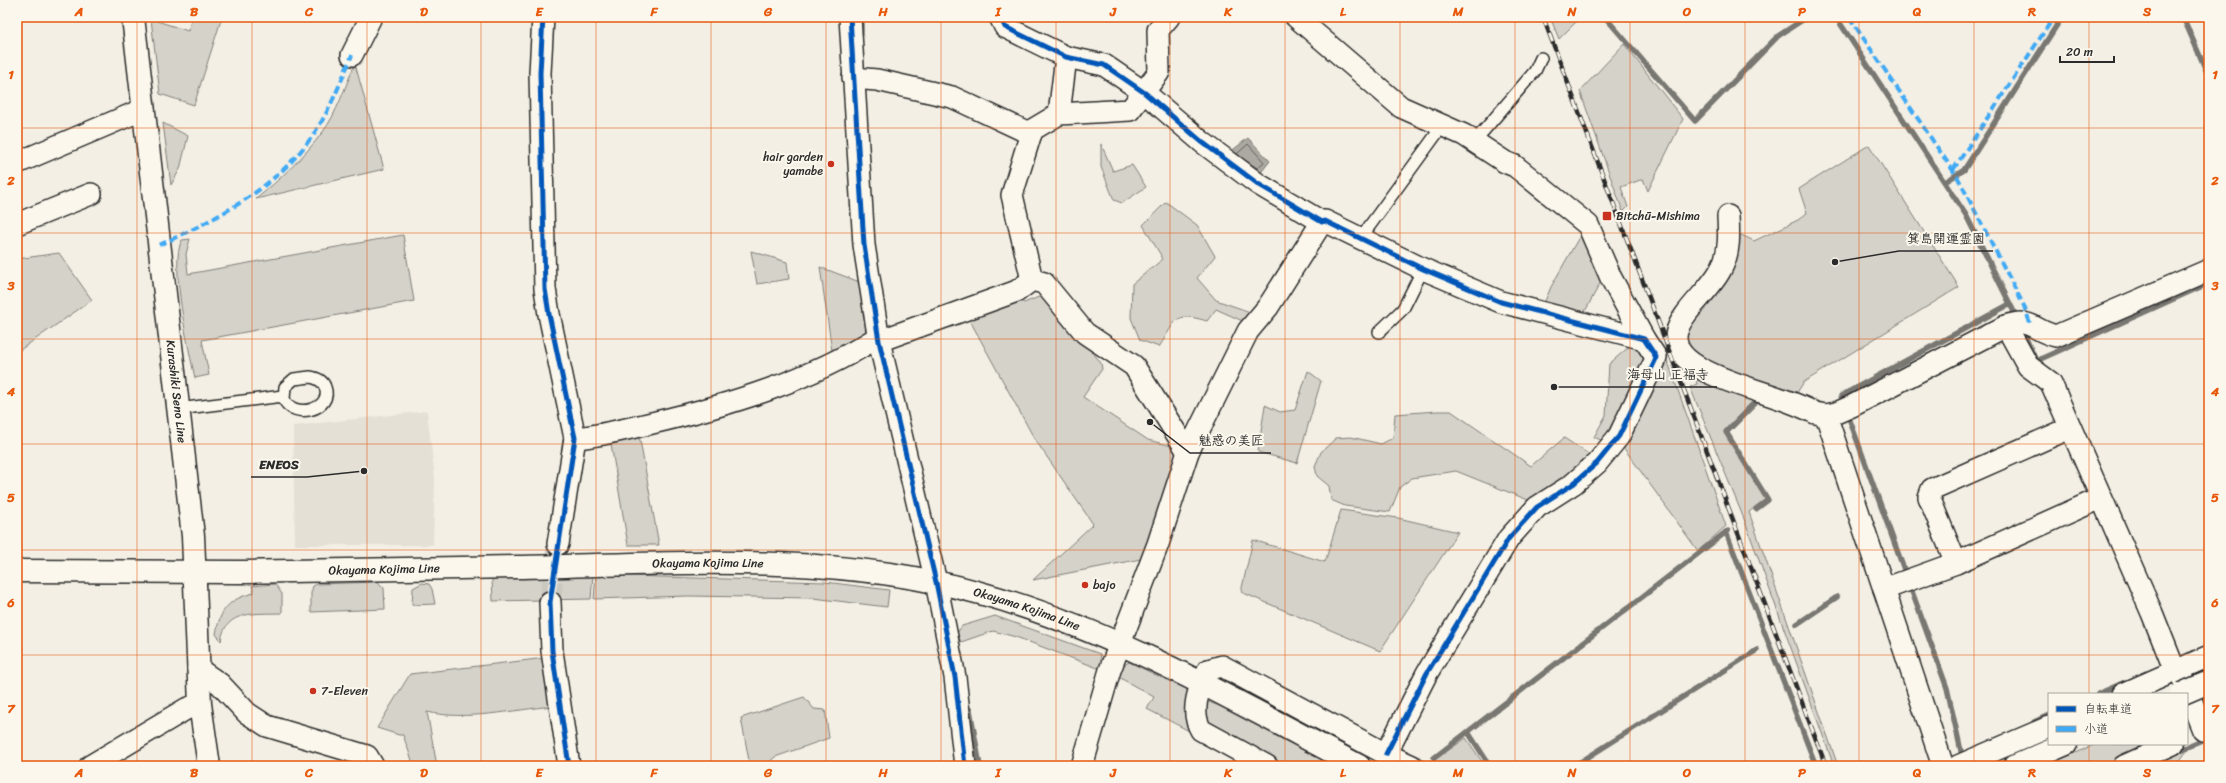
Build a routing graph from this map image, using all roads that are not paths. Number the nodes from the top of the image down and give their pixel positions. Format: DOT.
graph roads {
  1 [pos="133,17"];
  2 [pos="371,17"];
  3 [pos="543,17"];
  4 [pos="850,17"];
  5 [pos="1000,17"];
  6 [pos="1169,17"];
  7 [pos="1296,17"];
  8 [pos="352,55"];
  9 [pos="1066,57"];
  10 [pos="1541,58"];
  11 [pos="860,78"];
  12 [pos="1145,93"];
  13 [pos="144,109"];
  14 [pos="1059,114"];
  15 [pos="1443,125"];
  16 [pos="1031,134"];
  17 [pos="1474,142"];
  18 [pos="17,163"];
  19 [pos="91,194"];
  20 [pos="1728,216"];
  21 [pos="1322,222"];
  22 [pos="17,223"];
  23 [pos="1360,239"];
  24 [pos="1423,269"];
  25 [pos="2209,270"];
  26 [pos="1032,280"];
  27 [pos="2014,324"];
  28 [pos="1379,332"];
  29 [pos="883,339"];
  30 [pos="1644,339"];
  31 [pos="1678,350"];
  32 [pos="1656,357"];
  33 [pos="284,396"];
  34 [pos="178,409"];
  35 [pos="1838,411"];
  36 [pos="2070,428"];
  37 [pos="574,438"];
  38 [pos="1188,452"];
  39 [pos="2101,498"];
  40 [pos="558,544"];
  41 [pos="1956,563"];
  42 [pos="17,571"];
  43 [pos="195,571"];
  44 [pos="936,582"];
  45 [pos="1899,585"];
  46 [pos="550,602"];
  47 [pos="1119,644"];
  48 [pos="2209,656"];
  49 [pos="2174,666"];
  50 [pos="198,669"];
  51 [pos="2209,682"];
  52 [pos="1201,684"];
  53 [pos="2125,693"];
  54 [pos="2183,693"];
  55 [pos="2185,693"];
  56 [pos="2188,702"];
  57 [pos="200,704"];
  58 [pos="2048,728"];
  59 [pos="2200,732"];
  60 [pos="2064,745"];
  61 [pos="2171,745"];
  62 [pos="1386,754"];
  63 [pos="2006,757"];
  64 [pos="119,759"];
  65 [pos="1964,764"];
  66 [pos="90,766"];
  67 [pos="208,766"];
  68 [pos="373,766"];
  69 [pos="569,766"];
  70 [pos="965,766"];
  71 [pos="1082,766"];
  72 [pos="1267,766"];
  73 [pos="1359,766"];
  74 [pos="1412,766"];
  75 [pos="1943,766"];
  76 [pos="2015,766"];
  77 [pos="2124,766"];
  1 -- 13 [label="main road, Kurashiki Seno Line"];
  2 -- 8 [label="street"];
  3 -- 37 [label="street"];
  4 -- 11 [label="street"];
  5 -- 9 [label="street"];
  6 -- 12 [label="street"];
  7 -- 15 [label="street"];
  9 -- 12 [label="street"];
  9 -- 14 [label="street"];
  10 -- 17 [label="lane"];
  11 -- 16 [label="street"];
  11 -- 29 [label="street"];
  12 -- 14 [label="street"];
  12 -- 21 [label="street"];
  13 -- 18 [label="street"];
  13 -- 34 [label="main road, Kurashiki Seno Line"];
  14 -- 16 [label="street"];
  15 -- 17 [label="street"];
  15 -- 23 [label="lane"];
  16 -- 26 [label="street"];
  17 -- 30 [label="street"];
  19 -- 22 [label="street"];
  20 -- 31 [label="street"];
  21 -- 23 [label="street"];
  21 -- 38 [label="street"];
  23 -- 24 [label="street"];
  24 -- 28 [label="lane"];
  24 -- 30 [label="street"];
  25 -- 27 [label="street"];
  26 -- 29 [label="street"];
  26 -- 38 [label="street"];
  27 -- 35 [label="street"];
  27 -- 36 [label="street"];
  29 -- 37 [label="street"];
  29 -- 44 [label="street"];
  30 -- 32 [label="street"];
  31 -- 32 [label="street"];
  31 -- 35 [label="street"];
  32 -- 62 [label="street"];
  33 -- 34 [label="lane"];
  34 -- 43 [label="main road, Kurashiki Seno Line"];
  35 -- 45 [label="street"];
  36 -- 39 [label="street"];
  36 -- 41 [label="street"];
  37 -- 40 [label="street"];
  38 -- 47 [label="street"];
  39 -- 41 [label="street"];
  39 -- 49 [label="street"];
  41 -- 45 [label="street"];
  42 -- 43 [label="main road, Okayama Kojima Line"];
  43 -- 44 [label="main road, Okayama Kojima Line"];
  43 -- 50 [label="main road, Kurashiki Seno Line"];
  44 -- 47 [label="main road, Okayama Kojima Line"];
  44 -- 70 [label="street"];
  45 -- 75 [label="street"];
  46 -- 69 [label="street"];
  47 -- 52 [label="main road, Okayama Kojima Line"];
  47 -- 71 [label="street"];
  48 -- 49 [label="street"];
  49 -- 53 [label="street"];
  49 -- 55 [label="street"];
  50 -- 57 [label="main road, Kurashiki Seno Line"];
  50 -- 68 [label="street"];
  51 -- 54 [label="main road, bridge"];
  52 -- 62 [label="street"];
  52 -- 72 [label="street"];
  52 -- 73 [label="main road, Okayama Kojima Line"];
  56 -- 59 [label="street"];
  57 -- 64 [label="street"];
  57 -- 67 [label="main road, Kurashiki Seno Line"];
  58 -- 63 [label="street"];
  60 -- 76 [label="main road"];
  61 -- 77 [label="street"];
  62 -- 74 [label="street"];
  63 -- 65 [label="street"];
  64 -- 66 [label="street"];
}
